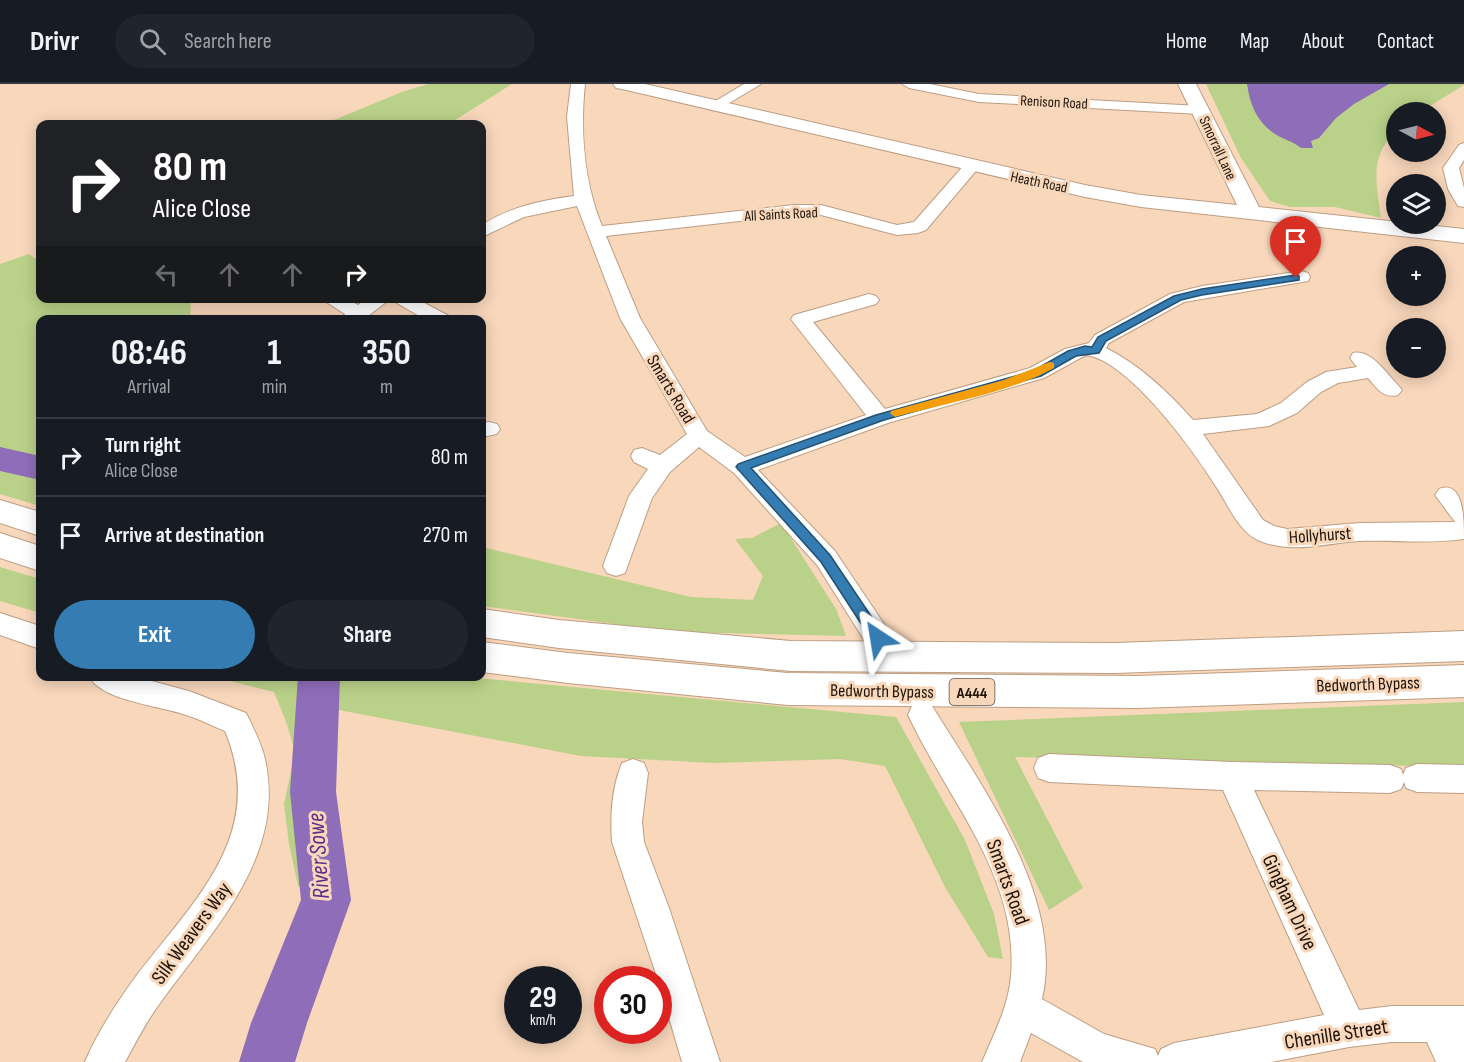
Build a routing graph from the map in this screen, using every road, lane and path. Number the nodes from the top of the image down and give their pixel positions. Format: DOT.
graph roads {
  1 [pos="578,84"];
  2 [pos="622,84"];
  3 [pos="754,84"];
  4 [pos="909,84"];
  5 [pos="1040,84"];
  6 [pos="1187,84"];
  7 [pos="1044,102"];
  8 [pos="716,105"];
  9 [pos="1200,110"];
  10 [pos="1464,148"];
  11 [pos="972,166"];
  12 [pos="583,200"];
  13 [pos="1464,202"];
  14 [pos="486,211"];
  15 [pos="1250,211"];
  16 [pos="502,218"];
  17 [pos="486,229"];
  18 [pos="596,232"];
  19 [pos="1464,236"];
  20 [pos="1301,277"];
  21 [pos="869,300"];
  22 [pos="336,303"];
  23 [pos="374,303"];
  24 [pos="409,303"];
  25 [pos="353,315"];
  26 [pos="356,315"];
  27 [pos="432,315"];
  28 [pos="1095,350"];
  29 [pos="1391,390"];
  30 [pos="880,418"];
  31 [pos="1188,428"];
  32 [pos="699,436"];
  33 [pos="742,467"];
  34 [pos="1447,495"];
  35 [pos="0,511"];
  36 [pos="1464,516"];
  37 [pos="36,523"];
  38 [pos="1464,530"];
  39 [pos="0,545"];
  40 [pos="36,558"];
  41 [pos="616,566"];
  42 [pos="0,624"];
  43 [pos="486,625"];
  44 [pos="36,637"];
  45 [pos="878,638"];
  46 [pos="1464,646"];
  47 [pos="486,658"];
  48 [pos="114,681"];
  49 [pos="1464,681"];
  50 [pos="922,715"];
  51 [pos="1049,768"];
  52 [pos="633,773"];
  53 [pos="1232,776"];
  54 [pos="1464,779"];
  55 [pos="1023,1007"];
  56 [pos="1450,1024"];
  57 [pos="1349,1029"];
  58 [pos="104,1062"];
  59 [pos="701,1062"];
  60 [pos="1000,1062"];
  61 [pos="1142,1062"];
  62 [pos="1174,1062"];
  63 [pos="1455,1062"];
  1 -- 12 [label="street, Smarts Road"];
  2 -- 8 [label="street, Heath Road"];
  3 -- 8 [label="street"];
  4 -- 7 [label="street, Renison Road"];
  5 -- 7 [label="street"];
  6 -- 9 [label="street, Smorrall Lane"];
  7 -- 9 [label="street, Renison Road"];
  8 -- 11 [label="street, Heath Road"];
  9 -- 15 [label="street, Smorrall Lane"];
  10 -- 13 [label="street"];
  11 -- 15 [label="street, Heath Road"];
  11 -- 18 [label="street, All Saints Road"];
  12 -- 16 [label="street"];
  12 -- 18 [label="street, Smarts Road"];
  14 -- 16 [label="street"];
  15 -- 19 [label="street, Heath Road"];
  16 -- 17 [label="street"];
  18 -- 32 [label="street, Smarts Road"];
  20 -- 28 [label="street"];
  21 -- 30 [label="street"];
  22 -- 25 [label="street"];
  23 -- 26 [label="street"];
  24 -- 27 [label="street"];
  28 -- 30 [label="street"];
  28 -- 31 [label="street, Hollyhurst"];
  29 -- 31 [label="street"];
  30 -- 33 [label="street"];
  31 -- 38 [label="street, Hollyhurst"];
  32 -- 33 [label="street, Smarts Road"];
  32 -- 41 [label="street"];
  33 -- 45 [label="street, Smarts Road"];
  34 -- 36 [label="street"];
  35 -- 37 [label="highway"];
  39 -- 40 [label="highway"];
  42 -- 44 [label="street"];
  43 -- 46 [label="highway, Bedworth Bypass / A444"];
  47 -- 49 [label="highway, Bedworth Bypass / A444"];
  48 -- 58 [label="street, Silk Weavers Way"];
  50 -- 55 [label="street, Smarts Road"];
  51 -- 53 [label="street"];
  52 -- 59 [label="street"];
  53 -- 54 [label="street"];
  53 -- 57 [label="street, Gingham Drive"];
  55 -- 60 [label="street, Smarts Road"];
  55 -- 61 [label="street"];
  56 -- 57 [label="street, Chenille Street"];
  56 -- 63 [label="street"];
  57 -- 62 [label="street, Chenille Street"];
}
